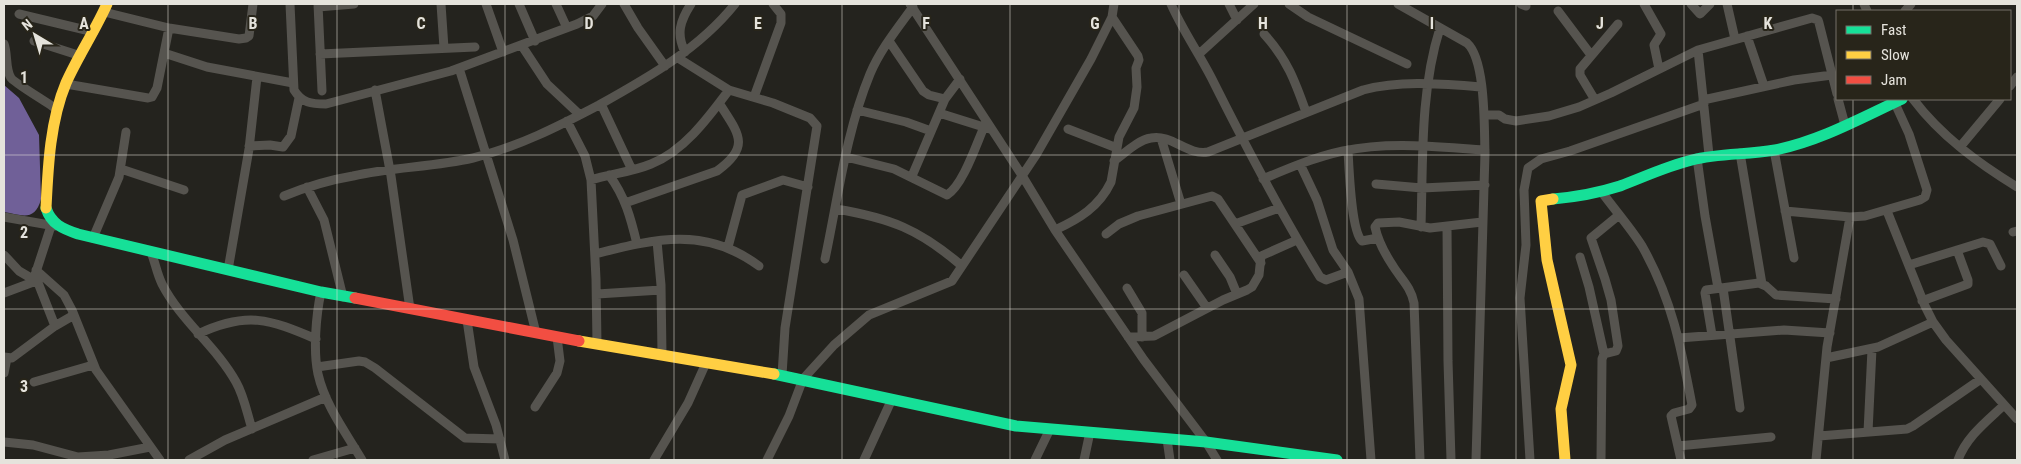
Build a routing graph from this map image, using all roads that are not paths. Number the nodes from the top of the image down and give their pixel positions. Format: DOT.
graph roads {
  1 [pos="253,4"];
  2 [pos="290,4"];
  3 [pos="354,4"];
  4 [pos="441,4"];
  5 [pos="486,4"];
  6 [pos="519,4"];
  7 [pos="556,4"];
  8 [pos="602,4"];
  9 [pos="624,4"];
  10 [pos="691,4"];
  11 [pos="735,4"];
  12 [pos="773,4"];
  13 [pos="1114,4"];
  14 [pos="1171,4"];
  15 [pos="1229,4"];
  16 [pos="1254,4"];
  17 [pos="1289,4"];
  18 [pos="1398,4"];
  19 [pos="1644,4"];
  20 [pos="1691,4"];
  21 [pos="1710,4"];
  22 [pos="1727,4"];
  23 [pos="318,5"];
  24 [pos="912,6"];
  25 [pos="105,8"];
  26 [pos="1558,11"];
  27 [pos="19,14"];
  28 [pos="1112,17"];
  29 [pos="1236,20"];
  30 [pos="1618,24"];
  31 [pos="169,28"];
  32 [pos="567,28"];
  33 [pos="1440,28"];
  34 [pos="94,32"];
  35 [pos="1264,34"];
  36 [pos="1747,36"];
  37 [pos="1735,39"];
  38 [pos="34,41"];
  39 [pos="535,41"];
  40 [pos="888,41"];
  41 [pos="4,44"];
  42 [pos="522,46"];
  43 [pos="476,47"];
  44 [pos="444,48"];
  45 [pos="1698,50"];
  46 [pos="503,52"];
  47 [pos="164,53"];
  48 [pos="320,54"];
  49 [pos="1199,54"];
  50 [pos="682,55"];
  51 [pos="1591,55"];
  52 [pos="81,56"];
  53 [pos="1407,64"];
  54 [pos="665,66"];
  55 [pos="459,68"];
  56 [pos="1658,69"];
  57 [pos="1832,75"];
  58 [pos="256,77"];
  59 [pos="960,79"];
  60 [pos="294,83"];
  61 [pos="1428,83"];
  62 [pos="66,84"];
  63 [pos="1764,86"];
  64 [pos="1481,87"];
  65 [pos="375,90"];
  66 [pos="729,90"];
  67 [pos="1836,90"];
  68 [pos="322,91"];
  69 [pos="754,97"];
  70 [pos="299,98"];
  71 [pos="945,99"];
  72 [pos="1595,100"];
  73 [pos="1838,100"];
  74 [pos="1896,100"];
  75 [pos="1914,100"];
  76 [pos="1999,100"];
  77 [pos="1703,102"];
  78 [pos="719,103"];
  79 [pos="601,104"];
  80 [pos="56,109"];
  81 [pos="857,110"];
  82 [pos="1306,112"];
  83 [pos="939,113"];
  84 [pos="580,115"];
  85 [pos="1485,116"];
  86 [pos="567,122"];
  87 [pos="1845,125"];
  88 [pos="988,128"];
  89 [pos="1068,129"];
  90 [pos="931,131"];
  91 [pos="126,132"];
  92 [pos="1161,138"];
  93 [pos="1242,138"];
  94 [pos="249,146"];
  95 [pos="1423,146"];
  96 [pos="1116,148"];
  97 [pos="1960,148"];
  98 [pos="1348,150"];
  99 [pos="1485,150"];
  100 [pos="1774,150"];
  101 [pos="1740,153"];
  102 [pos="485,154"];
  103 [pos="1709,155"];
  104 [pos="846,157"];
  105 [pos="1697,158"];
  106 [pos="1114,160"];
  107 [pos="1300,164"];
  108 [pos="121,169"];
  109 [pos="632,170"];
  110 [pos="390,171"];
  111 [pos="609,175"];
  112 [pos="912,176"];
  113 [pos="1023,176"];
  114 [pos="1263,178"];
  115 [pos="591,180"];
  116 [pos="1376,184"];
  117 [pos="1485,185"];
  118 [pos="307,187"];
  119 [pos="808,187"];
  120 [pos="2017,187"];
  121 [pos="1422,188"];
  122 [pos="184,190"];
  123 [pos="1601,191"];
  124 [pos="284,196"];
  125 [pos="625,203"];
  126 [pos="1181,204"];
  127 [pos="836,208"];
  128 [pos="1279,208"];
  129 [pos="1786,211"];
  130 [pos="1887,211"];
  131 [pos="1619,215"];
  132 [pos="4,217"];
  133 [pos="1850,217"];
  134 [pos="1482,222"];
  135 [pos="1235,224"];
  136 [pos="54,226"];
  137 [pos="1448,226"];
  138 [pos="1421,227"];
  139 [pos="1055,230"];
  140 [pos="1106,234"];
  141 [pos="92,238"];
  142 [pos="1378,238"];
  143 [pos="1297,240"];
  144 [pos="657,241"];
  145 [pos="637,244"];
  146 [pos="728,247"];
  147 [pos="1957,250"];
  148 [pos="151,252"];
  149 [pos="4,254"];
  150 [pos="595,254"];
  151 [pos="1215,255"];
  152 [pos="1580,257"];
  153 [pos="1794,258"];
  154 [pos="826,259"];
  155 [pos="1260,263"];
  156 [pos="1908,265"];
  157 [pos="759,266"];
  158 [pos="962,266"];
  159 [pos="2001,266"];
  160 [pos="36,270"];
  161 [pos="228,270"];
  162 [pos="1348,272"];
  163 [pos="1184,276"];
  164 [pos="36,282"];
  165 [pos="1762,284"];
  166 [pos="1127,288"];
  167 [pos="1720,288"];
  168 [pos="661,290"];
  169 [pos="321,292"];
  170 [pos="4,293"];
  171 [pos="597,294"];
  172 [pos="1237,294"];
  173 [pos="343,296"];
  174 [pos="1836,299"];
  175 [pos="1922,301"];
  176 [pos="1207,308"];
  177 [pos="410,309"];
  178 [pos="74,315"];
  179 [pos="467,320"];
  180 [pos="1933,322"];
  181 [pos="55,326"];
  182 [pos="536,333"];
  183 [pos="1730,333"];
  184 [pos="1830,333"];
  185 [pos="198,334"];
  186 [pos="1712,335"];
  187 [pos="557,337"];
  188 [pos="1128,337"];
  189 [pos="1142,337"];
  190 [pos="1679,338"];
  191 [pos="316,339"];
  192 [pos="597,344"];
  193 [pos="1872,349"];
  194 [pos="1604,354"];
  195 [pos="662,355"];
  196 [pos="6,358"];
  197 [pos="1826,358"];
  198 [pos="706,362"];
  199 [pos="93,364"];
  200 [pos="317,367"];
  201 [pos="4,373"];
  202 [pos="782,375"];
  203 [pos="803,379"];
  204 [pos="1981,379"];
  205 [pos="34,382"];
  206 [pos="326,397"];
  207 [pos="892,398"];
  208 [pos="2004,405"];
  209 [pos="535,407"];
  210 [pos="1740,408"];
  211 [pos="2017,420"];
  212 [pos="252,429"];
  213 [pos="1050,429"];
  214 [pos="1090,432"];
  215 [pos="1868,432"];
  216 [pos="1819,436"];
  217 [pos="1771,437"];
  218 [pos="500,439"];
  219 [pos="1167,439"];
  220 [pos="4,442"];
  221 [pos="1206,442"];
  222 [pos="1678,446"];
  223 [pos="150,447"];
  224 [pos="355,448"];
  225 [pos="160,460"];
  226 [pos="189,460"];
  227 [pos="313,460"];
  228 [pos="362,460"];
  229 [pos="504,460"];
  230 [pos="654,460"];
  231 [pos="767,460"];
  232 [pos="864,460"];
  233 [pos="1035,460"];
  234 [pos="1084,460"];
  235 [pos="1170,460"];
  236 [pos="1217,460"];
  237 [pos="1337,460"];
  238 [pos="1371,460"];
  239 [pos="1420,460"];
  240 [pos="1450,460"];
  241 [pos="1476,460"];
  242 [pos="1530,460"];
  243 [pos="1565,460"];
  244 [pos="1601,460"];
  245 [pos="1681,460"];
  246 [pos="1816,460"];
  247 [pos="1958,460"];
  1 -- 31 [label="street"];
  2 -- 60 [label="street"];
  3 -- 23 [label="street"];
  4 -- 44 [label="street"];
  5 -- 46 [label="street"];
  6 -- 39 [label="street"];
  7 -- 32 [label="street"];
  8 -- 32 [label="street"];
  9 -- 54 [label="street"];
  10 -- 50 [label="street"];
  11 -- 50 [label="street"];
  12 -- 69 [label="street"];
  13 -- 28 [label="street"];
  14 -- 49 [label="street"];
  15 -- 29 [label="street"];
  16 -- 29 [label="street"];
  17 -- 53 [label="street"];
  18 -- 33 [label="street"];
  19 -- 56 [label="street"];
  20 -- 21 [label="street"];
  22 -- 37 [label="street"];
  23 -- 48 [label="street"];
  24 -- 40 [label="street"];
  24 -- 59 [label="street"];
  25 -- 31 [label="street"];
  25 -- 34 [label="street"];
  26 -- 51 [label="street"];
  27 -- 34 [label="street"];
  28 -- 96 [label="street"];
  28 -- 113 [label="street"];
  29 -- 49 [label="street"];
  30 -- 51 [label="street"];
  31 -- 47 [label="street"];
  32 -- 39 [label="street"];
  33 -- 61 [label="street"];
  33 -- 64 [label="street"];
  34 -- 52 [label="street"];
  35 -- 82 [label="street"];
  36 -- 37 [label="street"];
  36 -- 57 [label="street"];
  36 -- 63 [label="street"];
  37 -- 45 [label="street"];
  38 -- 52 [label="street"];
  39 -- 42 [label="street"];
  40 -- 71 [label="street"];
  40 -- 81 [label="street"];
  41 -- 80 [label="street"];
  42 -- 46 [label="street"];
  42 -- 84 [label="street"];
  43 -- 44 [label="street"];
  44 -- 48 [label="street"];
  45 -- 56 [label="street"];
  45 -- 77 [label="street"];
  46 -- 55 [label="street"];
  47 -- 58 [label="street"];
  47 -- 62 [label="street"];
  48 -- 68 [label="street"];
  49 -- 93 [label="street"];
  50 -- 54 [label="street"];
  50 -- 66 [label="street"];
  51 -- 72 [label="street"];
  52 -- 62 [label="street"];
  54 -- 79 [label="street"];
  55 -- 65 [label="street"];
  55 -- 102 [label="street"];
  56 -- 72 [label="street"];
  57 -- 63 [label="street"];
  57 -- 67 [label="street"];
  58 -- 60 [label="street"];
  58 -- 94 [label="street"];
  59 -- 71 [label="street"];
  59 -- 88 [label="street"];
  60 -- 70 [label="street"];
  61 -- 64 [label="street"];
  61 -- 82 [label="street"];
  61 -- 95 [label="street"];
  62 -- 80 [label="street"];
  63 -- 77 [label="street"];
  64 -- 85 [label="street"];
  65 -- 70 [label="street"];
  65 -- 110 [label="street"];
  66 -- 69 [label="street"];
  66 -- 78 [label="street"];
  69 -- 119 [label="street"];
  70 -- 94 [label="street"];
  71 -- 83 [label="street"];
  72 -- 85 [label="street"];
  73 -- 87 [label="street"];
  74 -- 87 [label="street"];
  74 -- 130 [label="street"];
  75 -- 97 [label="street"];
  76 -- 97 [label="street"];
  77 -- 103 [label="street"];
  77 -- 242 [label="street"];
  78 -- 109 [label="street"];
  78 -- 125 [label="street"];
  79 -- 84 [label="street"];
  79 -- 109 [label="street"];
  80 -- 136 [label="street"];
  81 -- 90 [label="street"];
  81 -- 104 [label="street"];
  82 -- 93 [label="street"];
  83 -- 88 [label="street"];
  83 -- 90 [label="street"];
  84 -- 86 [label="street"];
  85 -- 99 [label="street"];
  86 -- 102 [label="street"];
  86 -- 115 [label="street"];
  87 -- 100 [label="street"];
  88 -- 112 [label="street"];
  88 -- 113 [label="street"];
  89 -- 96 [label="street"];
  90 -- 112 [label="street"];
  91 -- 108 [label="street"];
  92 -- 93 [label="street"];
  92 -- 106 [label="street"];
  92 -- 126 [label="street"];
  93 -- 114 [label="street"];
  94 -- 161 [label="street"];
  95 -- 98 [label="street"];
  95 -- 99 [label="street"];
  95 -- 121 [label="street"];
  96 -- 106 [label="street"];
  97 -- 120 [label="street"];
  98 -- 107 [label="street"];
  98 -- 142 [label="street"];
  99 -- 117 [label="street"];
  100 -- 101 [label="street"];
  100 -- 129 [label="street"];
  101 -- 103 [label="street"];
  101 -- 165 [label="street"];
  102 -- 110 [label="street"];
  102 -- 182 [label="street"];
  103 -- 105 [label="street"];
  104 -- 112 [label="street"];
  104 -- 127 [label="street"];
  105 -- 123 [label="street"];
  105 -- 167 [label="street"];
  106 -- 139 [label="street"];
  107 -- 114 [label="street"];
  107 -- 162 [label="street"];
  108 -- 122 [label="street"];
  108 -- 141 [label="street"];
  109 -- 111 [label="street"];
  110 -- 118 [label="street"];
  110 -- 177 [label="street"];
  111 -- 115 [label="street"];
  111 -- 125 [label="street"];
  113 -- 139 [label="street"];
  113 -- 158 [label="street"];
  114 -- 128 [label="street"];
  115 -- 150 [label="street"];
  116 -- 121 [label="street"];
  117 -- 121 [label="street"];
  117 -- 134 [label="street"];
  118 -- 124 [label="street"];
  118 -- 173 [label="street"];
  119 -- 146 [label="street"];
  119 -- 202 [label="street"];
  121 -- 138 [label="street"];
  123 -- 131 [label="street"];
  123 -- 243 [label="street"];
  125 -- 145 [label="street"];
  126 -- 135 [label="street"];
  126 -- 140 [label="street"];
  127 -- 154 [label="street"];
  127 -- 158 [label="street"];
  128 -- 135 [label="street"];
  128 -- 143 [label="street"];
  129 -- 133 [label="street"];
  129 -- 153 [label="street"];
  130 -- 133 [label="street"];
  130 -- 156 [label="street"];
  131 -- 190 [label="street"];
  131 -- 194 [label="street"];
  132 -- 136 [label="street"];
  133 -- 174 [label="street"];
  134 -- 137 [label="street"];
  134 -- 241 [label="street"];
  135 -- 155 [label="street"];
  136 -- 141 [label="street"];
  136 -- 160 [label="street"];
  137 -- 138 [label="street"];
  137 -- 240 [label="street"];
  138 -- 142 [label="street"];
  139 -- 188 [label="street"];
  141 -- 148 [label="street"];
  142 -- 239 [label="street"];
  143 -- 155 [label="street"];
  143 -- 162 [label="street"];
  144 -- 145 [label="street"];
  144 -- 146 [label="street"];
  144 -- 168 [label="street"];
  145 -- 150 [label="street"];
  146 -- 157 [label="street"];
  147 -- 156 [label="street"];
  147 -- 159 [label="street"];
  147 -- 175 [label="street"];
  148 -- 161 [label="street"];
  148 -- 185 [label="street"];
  149 -- 164 [label="street"];
  150 -- 171 [label="street"];
  151 -- 172 [label="street"];
  152 -- 194 [label="street"];
  155 -- 172 [label="street"];
  156 -- 175 [label="street"];
  158 -- 203 [label="street"];
  160 -- 164 [label="street"];
  160 -- 178 [label="street"];
  161 -- 169 [label="street"];
  162 -- 238 [label="street"];
  163 -- 176 [label="street"];
  164 -- 170 [label="street"];
  164 -- 181 [label="street"];
  165 -- 167 [label="street"];
  165 -- 174 [label="street"];
  166 -- 189 [label="street"];
  167 -- 183 [label="street"];
  167 -- 186 [label="street"];
  168 -- 171 [label="street"];
  168 -- 195 [label="street"];
  169 -- 173 [label="street"];
  169 -- 191 [label="street"];
  171 -- 192 [label="street"];
  172 -- 176 [label="street"];
  173 -- 177 [label="street"];
  174 -- 184 [label="street"];
  175 -- 180 [label="street"];
  176 -- 189 [label="street"];
  177 -- 179 [label="street"];
  178 -- 181 [label="street"];
  178 -- 199 [label="street"];
  179 -- 182 [label="street"];
  179 -- 218 [label="street"];
  180 -- 193 [label="street"];
  180 -- 204 [label="street"];
  181 -- 196 [label="street"];
  182 -- 187 [label="street"];
  183 -- 184 [label="street"];
  183 -- 186 [label="street"];
  183 -- 210 [label="street"];
  184 -- 197 [label="street"];
  185 -- 191 [label="street"];
  185 -- 212 [label="street"];
  186 -- 190 [label="street"];
  187 -- 192 [label="street"];
  187 -- 209 [label="street"];
  188 -- 189 [label="street"];
  188 -- 221 [label="street"];
  190 -- 222 [label="street"];
  191 -- 200 [label="street"];
  192 -- 195 [label="street"];
  193 -- 197 [label="street"];
  193 -- 215 [label="street"];
  194 -- 244 [label="street"];
  195 -- 198 [label="street"];
  196 -- 201 [label="street"];
  197 -- 216 [label="street"];
  198 -- 202 [label="street"];
  198 -- 230 [label="street"];
  199 -- 205 [label="street"];
  199 -- 223 [label="street"];
  200 -- 206 [label="street"];
  200 -- 218 [label="street"];
  202 -- 203 [label="street"];
  203 -- 207 [label="street"];
  203 -- 231 [label="street"];
  204 -- 208 [label="street"];
  204 -- 215 [label="street"];
  206 -- 212 [label="street"];
  206 -- 224 [label="street"];
  207 -- 213 [label="street"];
  207 -- 232 [label="street"];
  208 -- 211 [label="street"];
  208 -- 247 [label="street"];
  212 -- 226 [label="street"];
  213 -- 214 [label="street"];
  213 -- 233 [label="street"];
  214 -- 219 [label="street"];
  214 -- 234 [label="street"];
  215 -- 216 [label="street"];
  216 -- 246 [label="street"];
  217 -- 222 [label="street"];
  218 -- 229 [label="street"];
  219 -- 221 [label="street"];
  219 -- 235 [label="street"];
  220 -- 223 [label="street"];
  221 -- 236 [label="street"];
  221 -- 237 [label="street"];
  222 -- 245 [label="street"];
  223 -- 225 [label="street"];
  224 -- 227 [label="street"];
  224 -- 228 [label="street"];
}
